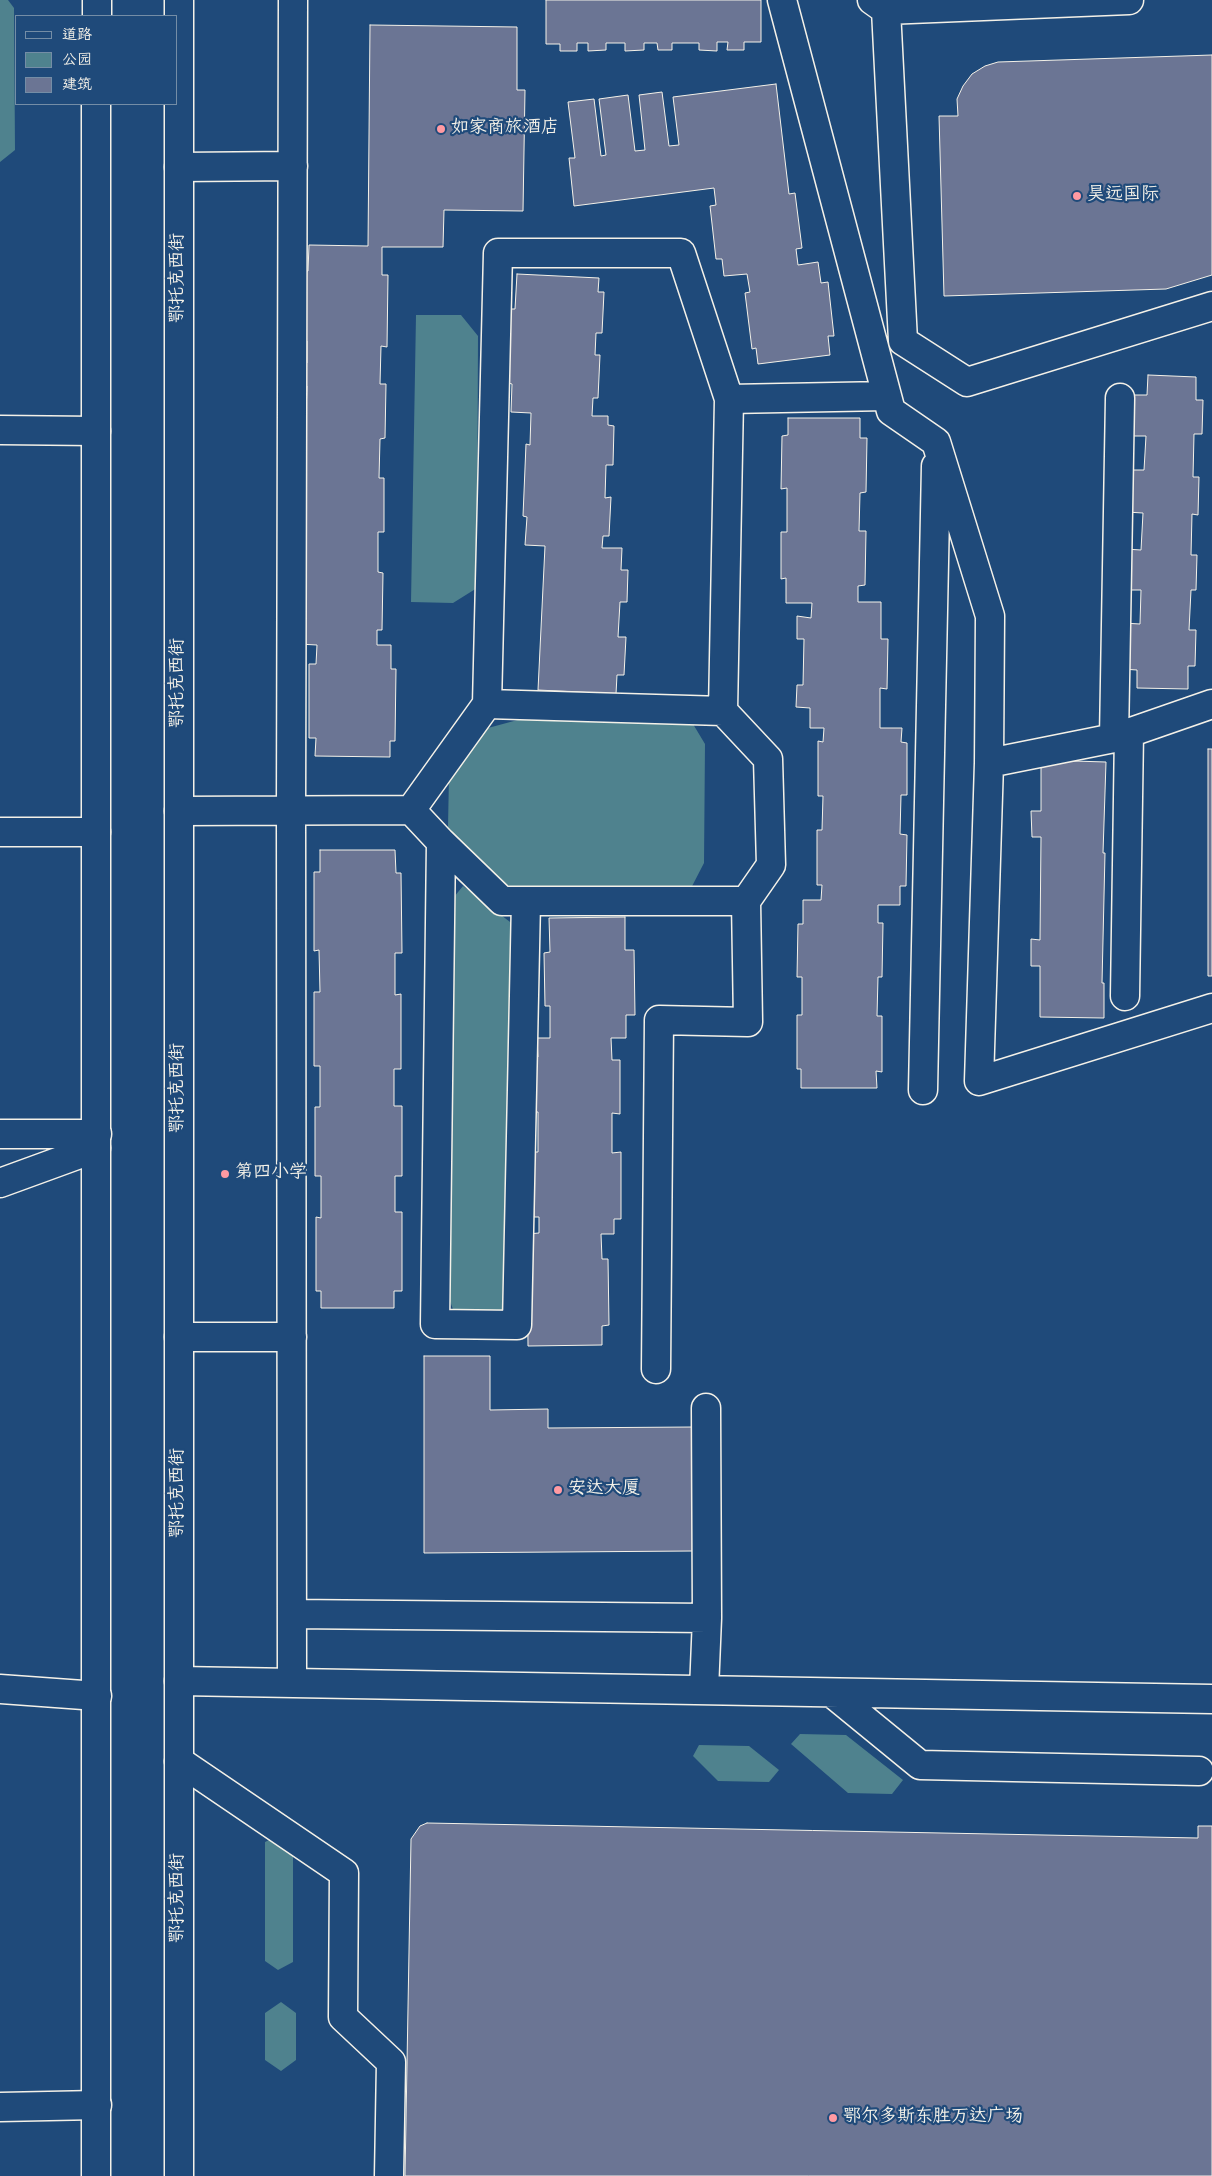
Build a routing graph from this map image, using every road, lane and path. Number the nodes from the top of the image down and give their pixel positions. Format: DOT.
graph roads {
  1 [pos="96,0"];
  2 [pos="179,0"];
  3 [pos="293,0"];
  4 [pos="782,0"];
  5 [pos="1129,0"];
  6 [pos="879,5"];
  7 [pos="96,15"];
  8 [pos="96,105"];
  9 [pos="293,166"];
  10 [pos="179,167"];
  11 [pos="1212,306"];
  12 [pos="887,396"];
  13 [pos="1120,398"];
  14 [pos="730,399"];
  15 [pos="0,430"];
  16 [pos="96,431"];
  17 [pos="936,442"];
  18 [pos="487,704"];
  19 [pos="1212,704"];
  20 [pos="723,711"];
  21 [pos="1122,735"];
  22 [pos="988,763"];
  23 [pos="291,810"];
  24 [pos="411,810"];
  25 [pos="179,811"];
  26 [pos="0,832"];
  27 [pos="96,832"];
  28 [pos="441,842"];
  29 [pos="526,901"];
  30 [pos="746,901"];
  31 [pos="1125,996"];
  32 [pos="1212,1008"];
  33 [pos="923,1090"];
  34 [pos="0,1134"];
  35 [pos="97,1141"];
  36 [pos="0,1183"];
  37 [pos="179,1337"];
  38 [pos="292,1337"];
  39 [pos="656,1369"];
  40 [pos="706,1408"];
  41 [pos="292,1614"];
  42 [pos="707,1618"];
  43 [pos="179,1681"];
  44 [pos="292,1683"];
  45 [pos="0,1689"];
  46 [pos="704,1690"];
  47 [pos="832,1693"];
  48 [pos="96,1696"];
  49 [pos="1212,1700"];
  50 [pos="179,1762"];
  51 [pos="1199,1771"];
  52 [pos="96,2105"];
  53 [pos="0,2107"];
  54 [pos="96,2176"];
  55 [pos="179,2176"];
  56 [pos="389,2176"];
  1 -- 7 [label="main road"];
  2 -- 10 [label="main road, 鄂托克西街"];
  3 -- 9 [label="main road"];
  4 -- 12 [label="main road"];
  5 -- 6 [label="main road"];
  6 -- 11 [label="main road"];
  8 -- 16 [label="main road"];
  9 -- 10 [label="main road"];
  9 -- 23 [label="main road"];
  10 -- 25 [label="main road, 鄂托克西街"];
  12 -- 14 [label="main road"];
  12 -- 17 [label="main road"];
  13 -- 21 [label="main road"];
  14 -- 18 [label="main road"];
  14 -- 20 [label="main road"];
  15 -- 16 [label="main road"];
  16 -- 27 [label="main road"];
  17 -- 22 [label="main road"];
  17 -- 33 [label="main road"];
  18 -- 20 [label="main road"];
  18 -- 24 [label="main road"];
  19 -- 21 [label="main road"];
  20 -- 30 [label="main road"];
  21 -- 22 [label="main road"];
  21 -- 31 [label="main road"];
  22 -- 32 [label="main road"];
  23 -- 24 [label="main road"];
  23 -- 25 [label="main road"];
  23 -- 38 [label="main road"];
  24 -- 28 [label="main road"];
  25 -- 37 [label="main road, 鄂托克西街"];
  26 -- 27 [label="main road"];
  27 -- 35 [label="main road"];
  28 -- 29 [label="main road"];
  28 -- 29 [label="main road"];
  29 -- 30 [label="main road"];
  30 -- 39 [label="main road"];
  34 -- 35 [label="main road"];
  35 -- 36 [label="main road"];
  35 -- 48 [label="main road"];
  37 -- 38 [label="main road"];
  37 -- 43 [label="main road, 鄂托克西街"];
  38 -- 41 [label="main road"];
  40 -- 42 [label="main road"];
  41 -- 42 [label="main road"];
  41 -- 44 [label="main road"];
  42 -- 46 [label="main road"];
  43 -- 44 [label="main road"];
  43 -- 50 [label="main road, 鄂托克西街"];
  44 -- 46 [label="main road"];
  45 -- 48 [label="main road"];
  46 -- 47 [label="main road"];
  47 -- 49 [label="main road"];
  47 -- 51 [label="main road"];
  48 -- 52 [label="main road"];
  50 -- 55 [label="main road, 鄂托克西街"];
  50 -- 56 [label="main road"];
  52 -- 53 [label="main road"];
  52 -- 54 [label="main road"];
}
